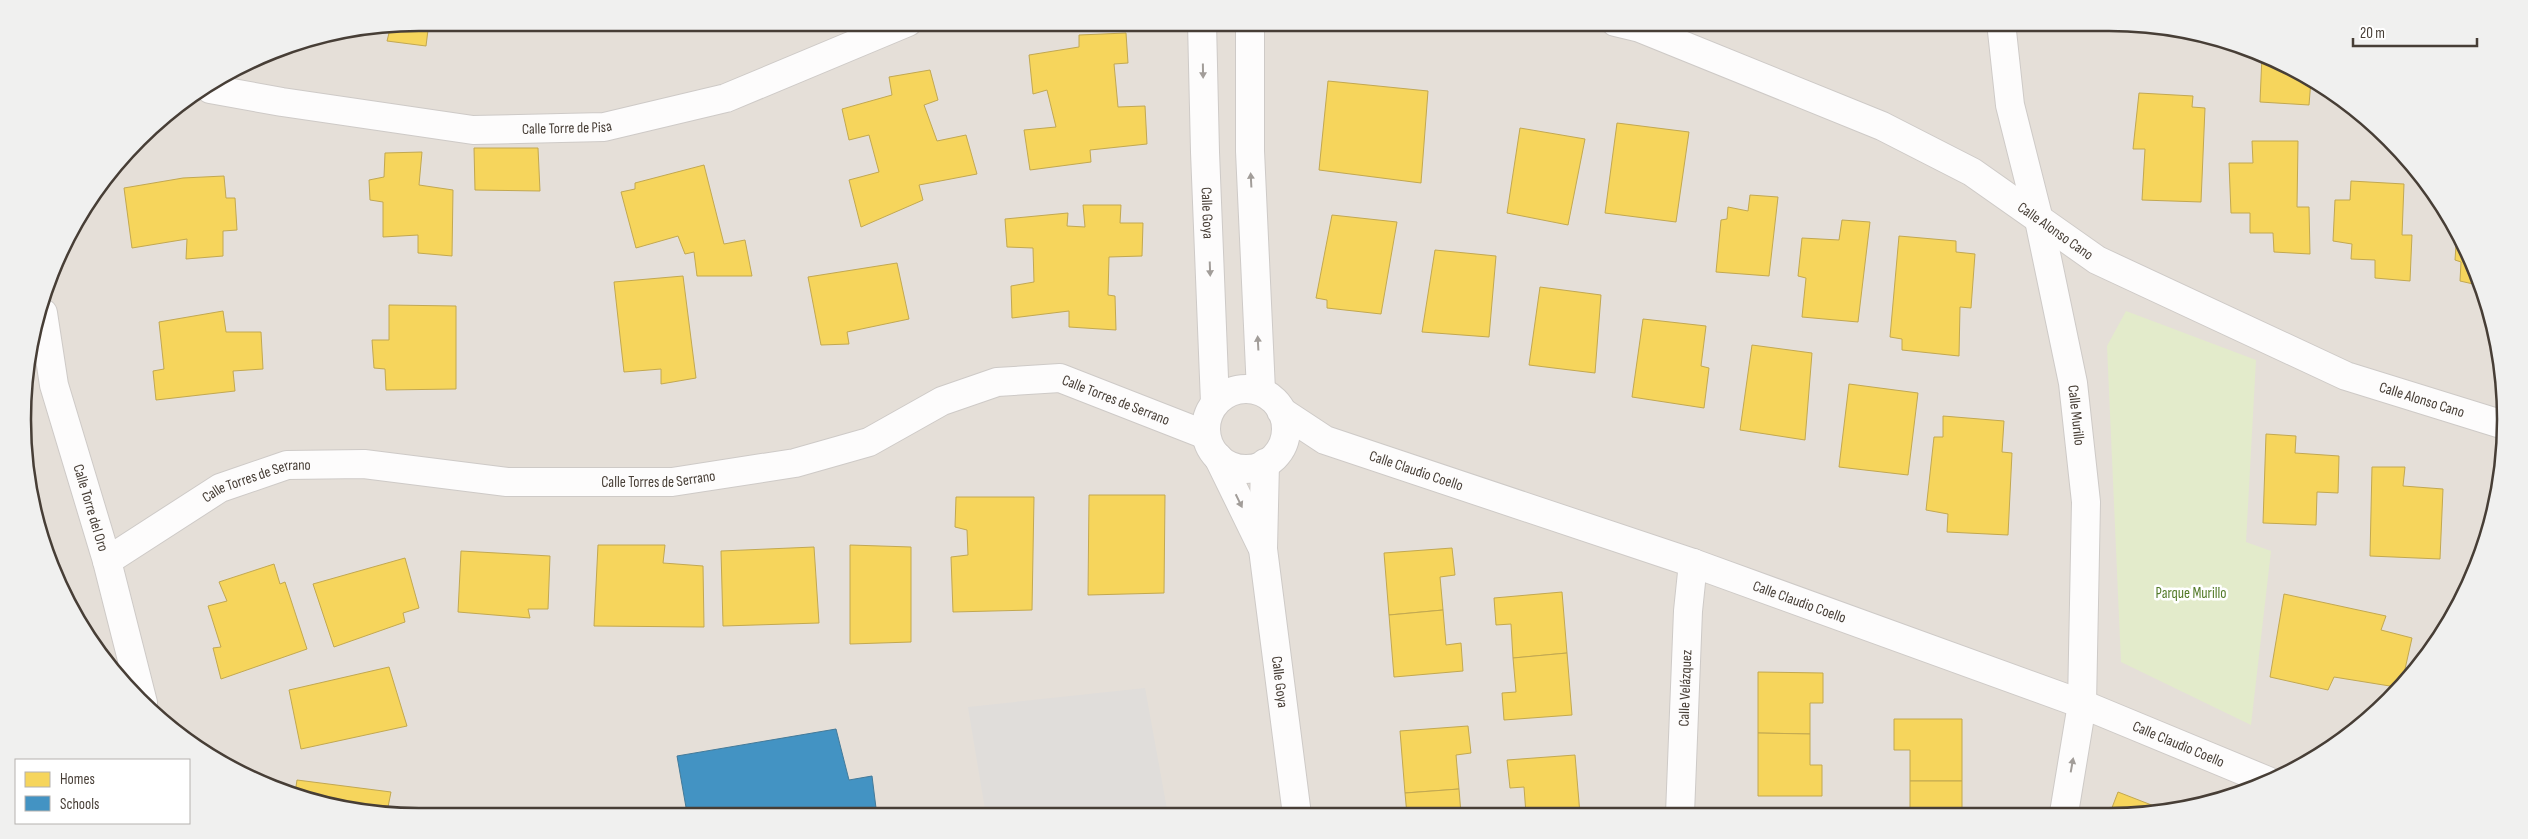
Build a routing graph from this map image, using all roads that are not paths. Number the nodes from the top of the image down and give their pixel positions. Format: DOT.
graph roads {
  1 [pos="886,31"];
  2 [pos="1202,31"];
  3 [pos="1250,31"];
  4 [pos="1647,31"];
  5 [pos="2003,31"];
  6 [pos="215,90"];
  7 [pos="2039,220"];
  8 [pos="44,319"];
  9 [pos="1260,391"];
  10 [pos="1215,403"];
  11 [pos="1281,411"];
  12 [pos="2497,422"];
  13 [pos="1325,440"];
  14 [pos="1212,446"];
  15 [pos="1270,459"];
  16 [pos="1263,549"];
  17 [pos="107,561"];
  18 [pos="1693,563"];
  19 [pos="139,687"];
  20 [pos="2082,704"];
  21 [pos="2259,777"];
  22 [pos="1296,808"];
  23 [pos="1680,808"];
  24 [pos="2065,808"];
  1 -- 6 [label="street, Calle Torre de Pisa"];
  2 -- 10 [label="street, Calle Goya, one-way"];
  9 -- 3 [label="street, one-way"];
  4 -- 7 [label="street, Calle Alonso Cano"];
  5 -- 7 [label="street, Calle Murillo"];
  7 -- 12 [label="street, Calle Alonso Cano"];
  7 -- 20 [label="street, Calle Murillo"];
  8 -- 17 [label="street, Calle Torre del Oro"];
  9 -- 10 [label="street"];
  9 -- 11 [label="street"];
  10 -- 14 [label="street"];
  11 -- 13 [label="street, Calle Claudio Coello"];
  11 -- 15 [label="street"];
  13 -- 15 [label="street"];
  13 -- 18 [label="street, Calle Claudio Coello"];
  14 -- 15 [label="street"];
  14 -- 16 [label="street, Calle Goya, one-way"];
  14 -- 17 [label="street, Calle Torres de Serrano"];
  15 -- 16 [label="street, Calle Goya"];
  16 -- 22 [label="street, Calle Goya"];
  17 -- 19 [label="street, Calle Torre del Oro"];
  18 -- 20 [label="street, Calle Claudio Coello"];
  18 -- 23 [label="street, Calle Velázquez"];
  20 -- 21 [label="street, Calle Claudio Coello"];
  24 -- 20 [label="street, Calle Murillo, one-way"];
}
